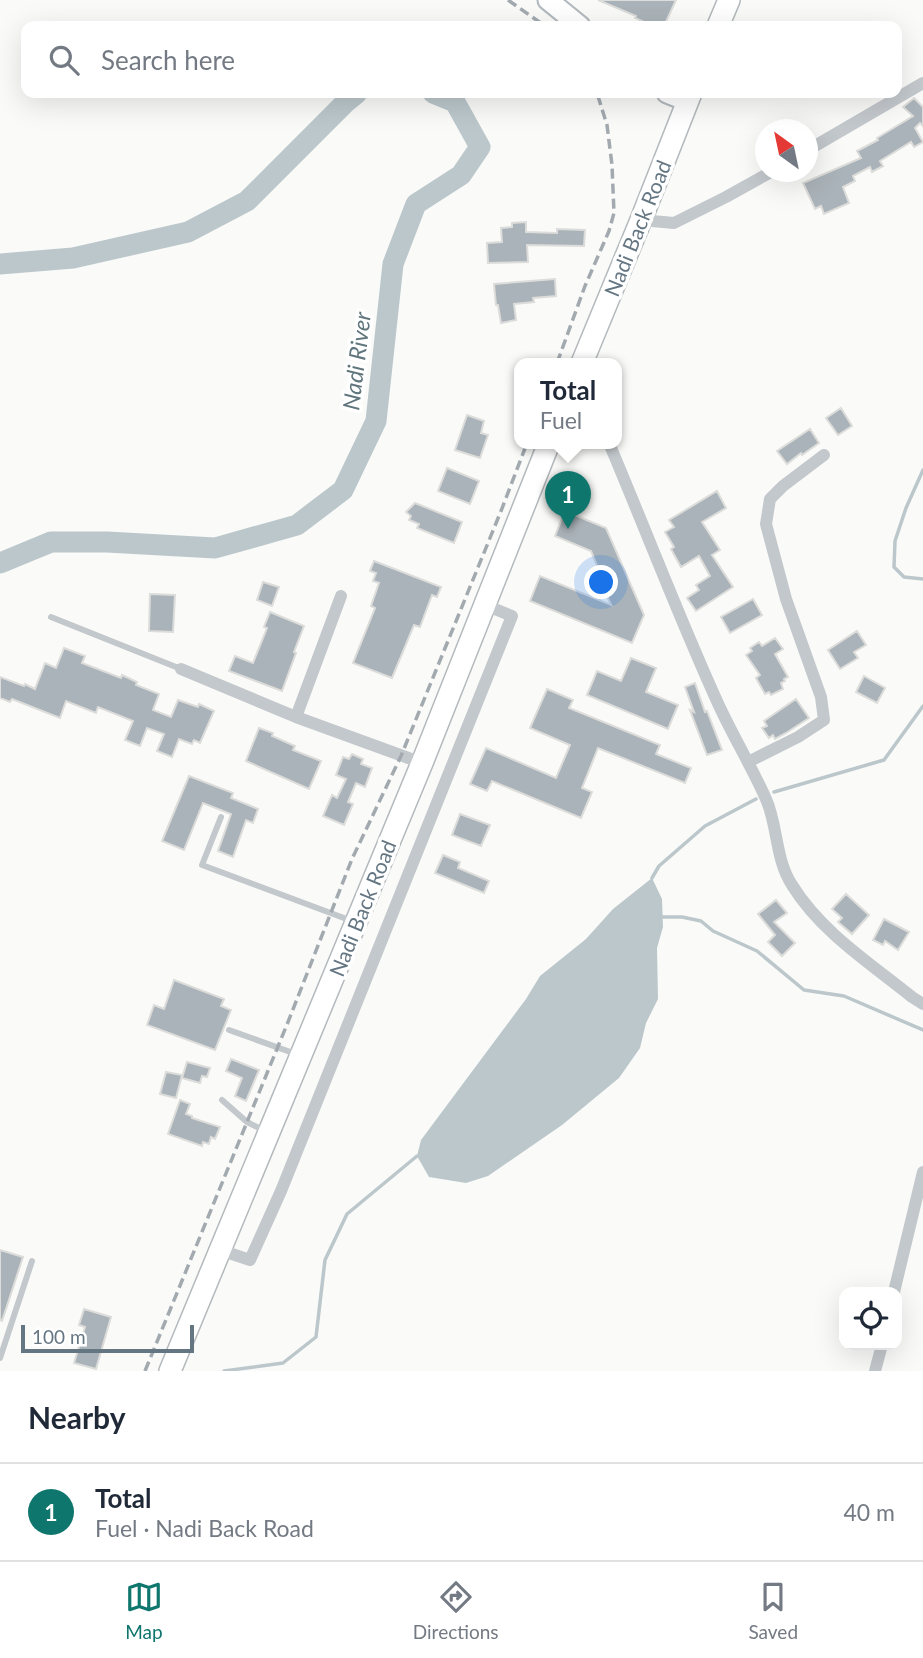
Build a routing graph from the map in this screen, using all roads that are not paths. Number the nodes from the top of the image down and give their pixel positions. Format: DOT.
graph roads {
  1 [pos="548,0"];
  2 [pos="729,0"];
  3 [pos="574,21"];
  4 [pos="720,21"];
  5 [pos="923,83"];
  6 [pos="902,95"];
  7 [pos="689,98"];
  8 [pos="897,98"];
  9 [pos="818,144"];
  10 [pos="755,181"];
  11 [pos="641,220"];
  12 [pos="584,358"];
  13 [pos="548,449"];
  14 [pos="612,449"];
  15 [pos="824,455"];
  16 [pos="341,596"];
  17 [pos="485,605"];
  18 [pos="51,617"];
  19 [pos="181,669"];
  20 [pos="296,717"];
  21 [pos="748,762"];
  22 [pos="422,763"];
  23 [pos="220,817"];
  24 [pos="356,922"];
  25 [pos="923,1003"];
  26 [pos="229,1030"];
  27 [pos="300,1056"];
  28 [pos="222,1100"];
  29 [pos="268,1133"];
  30 [pos="923,1172"];
  31 [pos="220,1250"];
  32 [pos="32,1261"];
  33 [pos="895,1287"];
  34 [pos="881,1350"];
  35 [pos="0,1358"];
  36 [pos="170,1371"];
  37 [pos="875,1371"];
  1 -- 3 [label="main road"];
  2 -- 4 [label="highway"];
  5 -- 6 [label="street"];
  7 -- 11 [label="highway, Nadi Back Road"];
  8 -- 9 [label="street"];
  10 -- 11 [label="street"];
  11 -- 12 [label="highway, Nadi Back Road"];
  13 -- 17 [label="highway, Nadi Back Road"];
  14 -- 21 [label="street"];
  15 -- 21 [label="street"];
  16 -- 20 [label="street"];
  17 -- 22 [label="highway, Nadi Back Road"];
  17 -- 31 [label="street"];
  18 -- 19 [label="lane"];
  19 -- 20 [label="street"];
  20 -- 22 [label="street"];
  21 -- 25 [label="street"];
  22 -- 24 [label="highway, Nadi Back Road"];
  23 -- 24 [label="lane"];
  24 -- 27 [label="highway, Nadi Back Road"];
  26 -- 27 [label="lane"];
  27 -- 29 [label="highway, Nadi Back Road"];
  28 -- 29 [label="lane"];
  29 -- 31 [label="highway, Nadi Back Road"];
  30 -- 33 [label="street"];
  31 -- 36 [label="highway, Nadi Back Road"];
  32 -- 35 [label="lane"];
  34 -- 37 [label="street"];
}
